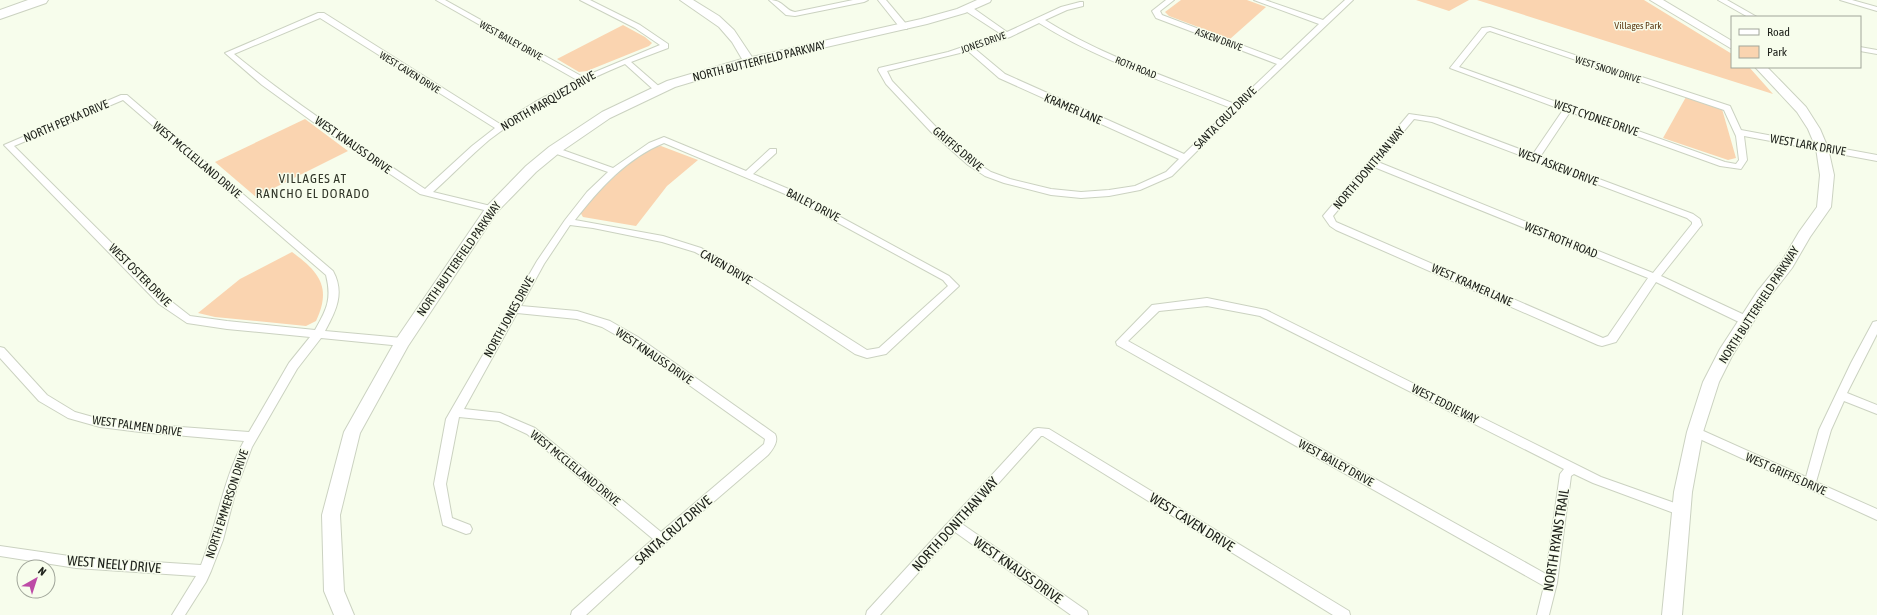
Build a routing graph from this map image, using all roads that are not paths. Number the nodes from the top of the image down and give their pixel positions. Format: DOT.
graph roads {
  1 [pos="10,0"];
  2 [pos="17,0"];
  3 [pos="41,0"];
  4 [pos="440,0"];
  5 [pos="584,0"];
  6 [pos="685,0"];
  7 [pos="773,0"];
  8 [pos="864,0"];
  9 [pos="882,0"];
  10 [pos="986,0"];
  11 [pos="1170,0"];
  12 [pos="1258,0"];
  13 [pos="1349,0"];
  14 [pos="1655,0"];
  15 [pos="1722,0"];
  16 [pos="1844,0"];
  17 [pos="1080,4"];
  18 [pos="0,5"];
  19 [pos="967,8"];
  20 [pos="1877,9"];
  21 [pos="0,15"];
  22 [pos="1751,16"];
  23 [pos="1040,20"];
  24 [pos="1324,23"];
  25 [pos="904,27"];
  26 [pos="1007,34"];
  27 [pos="1731,45"];
  28 [pos="968,48"];
  29 [pos="1861,49"];
  30 [pos="1877,52"];
  31 [pos="229,53"];
  32 [pos="749,60"];
  33 [pos="626,61"];
  34 [pos="1282,63"];
  35 [pos="1454,68"];
  36 [pos="1762,68"];
  37 [pos="882,70"];
  38 [pos="583,80"];
  39 [pos="658,89"];
  40 [pos="124,97"];
  41 [pos="1236,108"];
  42 [pos="1568,109"];
  43 [pos="1417,116"];
  44 [pos="500,128"];
  45 [pos="1738,132"];
  46 [pos="664,140"];
  47 [pos="8,145"];
  48 [pos="1822,148"];
  49 [pos="554,150"];
  50 [pos="772,151"];
  51 [pos="1185,158"];
  52 [pos="1535,158"];
  53 [pos="1877,158"];
  54 [pos="1373,163"];
  55 [pos="614,171"];
  56 [pos="747,175"];
  57 [pos="425,193"];
  58 [pos="1081,195"];
  59 [pos="492,209"];
  60 [pos="568,222"];
  61 [pos="1333,224"];
  62 [pos="1654,277"];
  63 [pos="1207,302"];
  64 [pos="514,309"];
  65 [pos="1747,321"];
  66 [pos="1877,325"];
  67 [pos="318,334"];
  68 [pos="402,342"];
  69 [pos="0,351"];
  70 [pos="867,354"];
  71 [pos="1841,395"];
  72 [pos="1877,410"];
  73 [pos="456,412"];
  74 [pos="1038,432"];
  75 [pos="1695,432"];
  76 [pos="252,437"];
  77 [pos="769,446"];
  78 [pos="1573,468"];
  79 [pos="1809,485"];
  80 [pos="1682,511"];
  81 [pos="1877,516"];
  82 [pos="954,525"];
  83 [pos="466,528"];
  84 [pos="661,539"];
  85 [pos="0,551"];
  86 [pos="205,571"];
  87 [pos="1551,583"];
  88 [pos="178,615"];
  89 [pos="344,615"];
  90 [pos="578,615"];
  91 [pos="872,615"];
  92 [pos="1082,615"];
  93 [pos="1344,615"];
  94 [pos="1544,615"];
  95 [pos="1672,615"];
  1 -- 18 [label="highway"];
  2 -- 18 [label="highway"];
  3 -- 21 [label="highway"];
  4 -- 38 [label="street, WEST BAILEY DRIVE"];
  5 -- 33 [label="street, NORTH MARQUEZ DRIVE"];
  6 -- 32 [label="street"];
  7 -- 8 [label="street"];
  9 -- 25 [label="street"];
  10 -- 19 [label="street, NORTH BUTTERFIELD PARKWAY"];
  11 -- 34 [label="street, ASKEW DRIVE"];
  12 -- 24 [label="street"];
  13 -- 24 [label="street, SANTA CRUZ DRIVE"];
  14 -- 27 [label="street"];
  15 -- 22 [label="street"];
  16 -- 20 [label="street"];
  17 -- 23 [label="street, JONES DRIVE"];
  19 -- 25 [label="street, NORTH BUTTERFIELD PARKWAY"];
  19 -- 26 [label="street"];
  23 -- 26 [label="street, JONES DRIVE"];
  23 -- 41 [label="street, ROTH ROAD"];
  24 -- 34 [label="street, SANTA CRUZ DRIVE"];
  25 -- 32 [label="street, NORTH BUTTERFIELD PARKWAY"];
  26 -- 28 [label="street, JONES DRIVE"];
  28 -- 37 [label="street, JONES DRIVE"];
  28 -- 51 [label="street, KRAMER LANE"];
  29 -- 30 [label="street"];
  31 -- 44 [label="street, WEST CAVEN DRIVE"];
  31 -- 57 [label="street, WEST KNAUSS DRIVE"];
  32 -- 39 [label="street, NORTH BUTTERFIELD PARKWAY"];
  33 -- 38 [label="street, NORTH MARQUEZ DRIVE"];
  33 -- 39 [label="street"];
  34 -- 41 [label="street, SANTA CRUZ DRIVE"];
  35 -- 42 [label="street, WEST CYDNEE DRIVE"];
  35 -- 45 [label="street, WEST SNOW DRIVE"];
  36 -- 48 [label="street, NORTH BUTTERFIELD PARKWAY"];
  37 -- 58 [label="street, GRIFFIS DRIVE"];
  38 -- 44 [label="street, NORTH MARQUEZ DRIVE"];
  39 -- 49 [label="street, NORTH BUTTERFIELD PARKWAY"];
  40 -- 47 [label="street, NORTH PEPKA DRIVE"];
  40 -- 67 [label="street, WEST MCCLELLAND DRIVE"];
  41 -- 51 [label="street, SANTA CRUZ DRIVE"];
  42 -- 45 [label="street, WEST CYDNEE DRIVE"];
  42 -- 52 [label="street"];
  43 -- 52 [label="street, WEST ASKEW DRIVE"];
  43 -- 54 [label="street, NORTH DONITHAN WAY"];
  44 -- 57 [label="street, NORTH MARQUEZ DRIVE"];
  45 -- 48 [label="street, WEST LARK DRIVE"];
  46 -- 55 [label="street, NORTH JONES DRIVE"];
  46 -- 56 [label="street, BAILEY DRIVE"];
  47 -- 67 [label="street, WEST OSTER DRIVE"];
  48 -- 53 [label="street, WEST LARK DRIVE"];
  48 -- 65 [label="street, NORTH BUTTERFIELD PARKWAY"];
  49 -- 55 [label="street"];
  49 -- 59 [label="street, NORTH BUTTERFIELD PARKWAY"];
  50 -- 56 [label="street"];
  51 -- 58 [label="street, SANTA CRUZ DRIVE"];
  52 -- 62 [label="street, WEST ASKEW DRIVE"];
  54 -- 61 [label="street, NORTH DONITHAN WAY"];
  54 -- 62 [label="street, WEST ROTH ROAD"];
  55 -- 60 [label="street, NORTH JONES DRIVE"];
  56 -- 70 [label="street, BAILEY DRIVE"];
  57 -- 59 [label="street, WEST KNAUSS DRIVE"];
  59 -- 68 [label="street, NORTH BUTTERFIELD PARKWAY"];
  60 -- 64 [label="street, NORTH JONES DRIVE"];
  60 -- 70 [label="street, CAVEN DRIVE"];
  61 -- 62 [label="street, WEST KRAMER LANE"];
  62 -- 65 [label="street, WEST ROTH ROAD"];
  63 -- 78 [label="street, WEST EDDIE WAY"];
  63 -- 87 [label="street, WEST BAILEY DRIVE"];
  64 -- 73 [label="street, NORTH JONES DRIVE"];
  64 -- 77 [label="street, WEST KNAUSS DRIVE"];
  65 -- 75 [label="street, NORTH BUTTERFIELD PARKWAY"];
  66 -- 71 [label="street"];
  67 -- 68 [label="street, WEST OSTER DRIVE"];
  67 -- 76 [label="street, NORTH EMMERSON DRIVE"];
  68 -- 89 [label="street, NORTH BUTTERFIELD PARKWAY"];
  69 -- 76 [label="street, WEST PALMEN DRIVE"];
  71 -- 72 [label="street"];
  71 -- 79 [label="street"];
  73 -- 83 [label="street, NORTH JONES DRIVE"];
  73 -- 84 [label="street, WEST MCCLELLAND DRIVE"];
  74 -- 82 [label="street, NORTH DONITHAN WAY"];
  74 -- 93 [label="street, WEST CAVEN DRIVE"];
  75 -- 79 [label="street, WEST GRIFFIS DRIVE"];
  75 -- 80 [label="street, NORTH BUTTERFIELD PARKWAY"];
  76 -- 86 [label="street, NORTH EMMERSON DRIVE"];
  77 -- 84 [label="street, SANTA CRUZ DRIVE"];
  78 -- 80 [label="street, WEST EDDIE WAY"];
  78 -- 87 [label="street, NORTH RYANS TRAIL"];
  79 -- 81 [label="street, WEST GRIFFIS DRIVE"];
  80 -- 95 [label="street, NORTH BUTTERFIELD PARKWAY"];
  82 -- 91 [label="street, NORTH DONITHAN WAY"];
  82 -- 92 [label="street, WEST KNAUSS DRIVE"];
  84 -- 90 [label="street, SANTA CRUZ DRIVE"];
  85 -- 86 [label="street, WEST NEELY DRIVE"];
  86 -- 88 [label="street, NORTH EMMERSON DRIVE"];
  87 -- 94 [label="street, NORTH RYANS TRAIL"];
}
